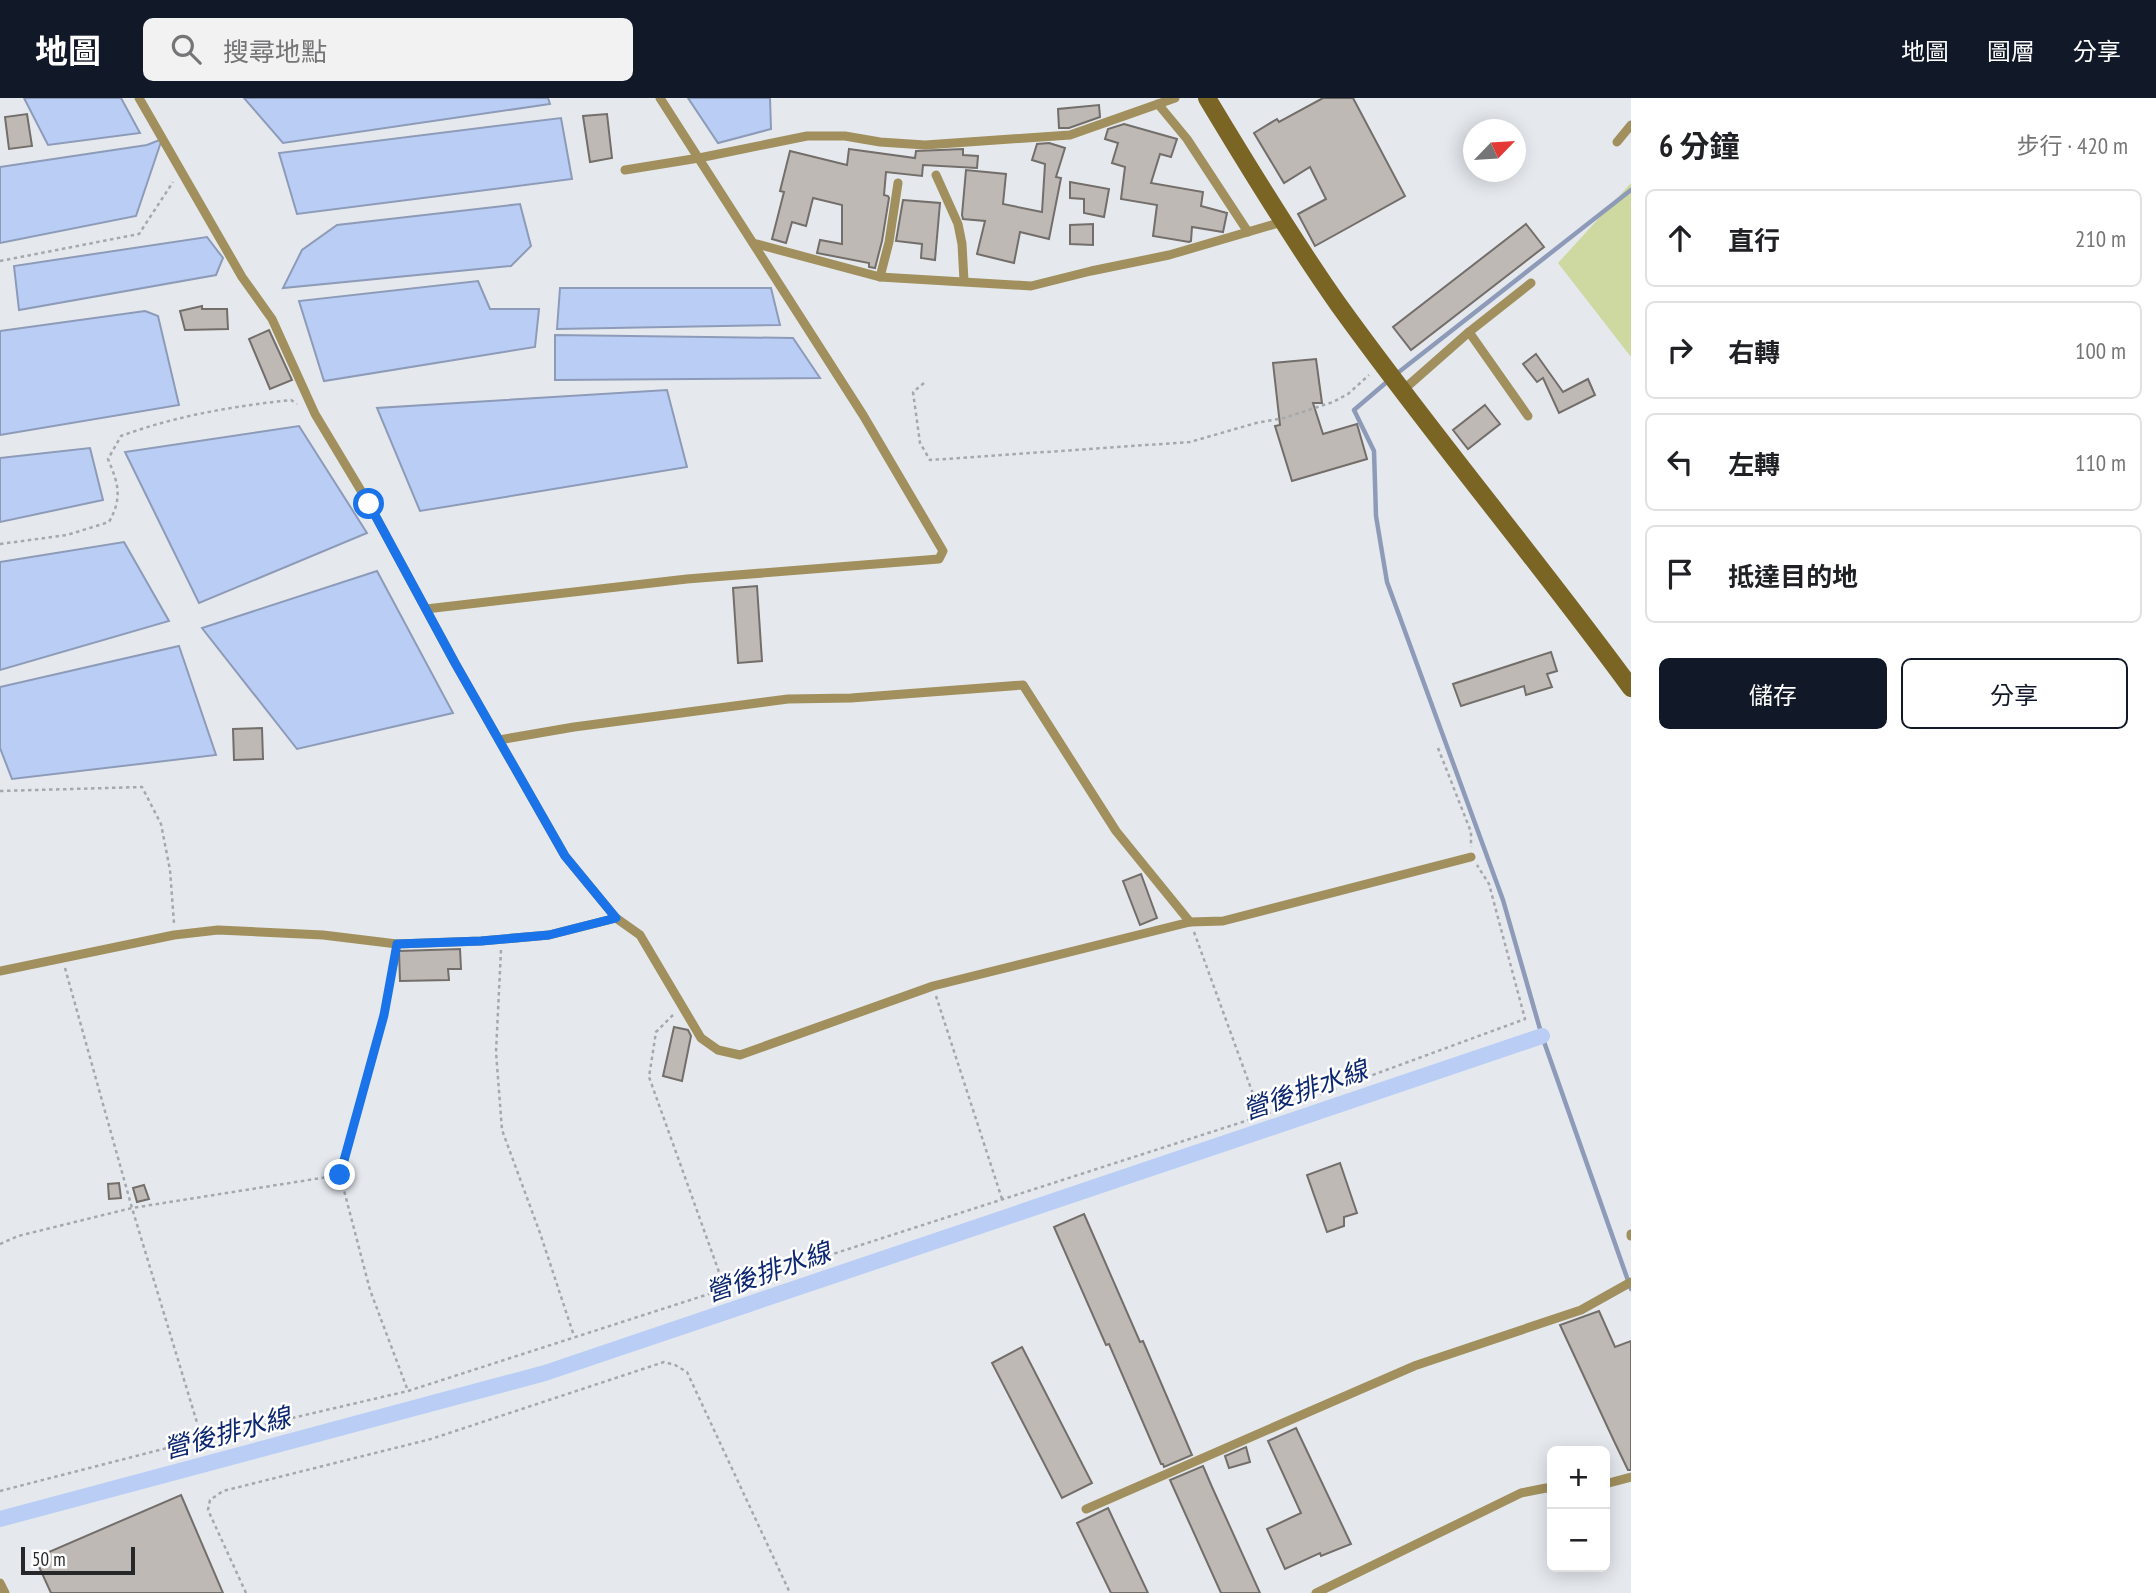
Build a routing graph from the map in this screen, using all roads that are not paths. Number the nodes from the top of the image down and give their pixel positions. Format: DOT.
graph roads {
  1 [pos="139,98"];
  2 [pos="660,98"];
  3 [pos="1175,98"];
  4 [pos="1207,98"];
  5 [pos="1158,104"];
  6 [pos="1631,125"];
  7 [pos="1616,142"];
  8 [pos="699,158"];
  9 [pos="625,170"];
  10 [pos="936,174"];
  11 [pos="898,183"];
  12 [pos="1282,222"];
  13 [pos="1248,232"];
  14 [pos="753,243"];
  15 [pos="880,277"];
  16 [pos="964,281"];
  17 [pos="1531,283"];
  18 [pos="1469,332"];
  19 [pos="1402,391"];
  20 [pos="1528,416"];
  21 [pos="426,609"];
  22 [pos="1631,688"];
  23 [pos="499,740"];
  24 [pos="1471,857"];
  25 [pos="616,918"];
  26 [pos="1190,922"];
  27 [pos="0,971"];
  28 [pos="1631,1282"];
  29 [pos="1631,1477"];
  30 [pos="1610,1483"];
  31 [pos="1547,1488"];
  32 [pos="1086,1509"];
  33 [pos="0,1583"];
  34 [pos="5,1593"];
  35 [pos="1317,1593"];
  1 -- 21 [label="lane"];
  2 -- 8 [label="lane"];
  3 -- 5 [label="lane"];
  4 -- 12 [label="main road"];
  5 -- 8 [label="lane"];
  5 -- 13 [label="lane"];
  6 -- 7 [label="lane"];
  8 -- 9 [label="lane"];
  8 -- 14 [label="lane"];
  10 -- 16 [label="lane"];
  11 -- 15 [label="lane"];
  12 -- 13 [label="lane"];
  12 -- 19 [label="main road"];
  13 -- 16 [label="lane"];
  14 -- 15 [label="lane"];
  14 -- 21 [label="lane"];
  15 -- 16 [label="lane"];
  17 -- 18 [label="lane"];
  18 -- 19 [label="lane"];
  18 -- 20 [label="lane"];
  19 -- 22 [label="main road"];
  21 -- 23 [label="lane"];
  23 -- 25 [label="lane"];
  23 -- 26 [label="lane"];
  24 -- 26 [label="lane"];
  25 -- 26 [label="lane"];
  25 -- 27 [label="lane"];
  28 -- 32 [label="lane"];
  29 -- 30 [label="lane"];
  31 -- 35 [label="lane"];
  33 -- 34 [label="lane"];
}
